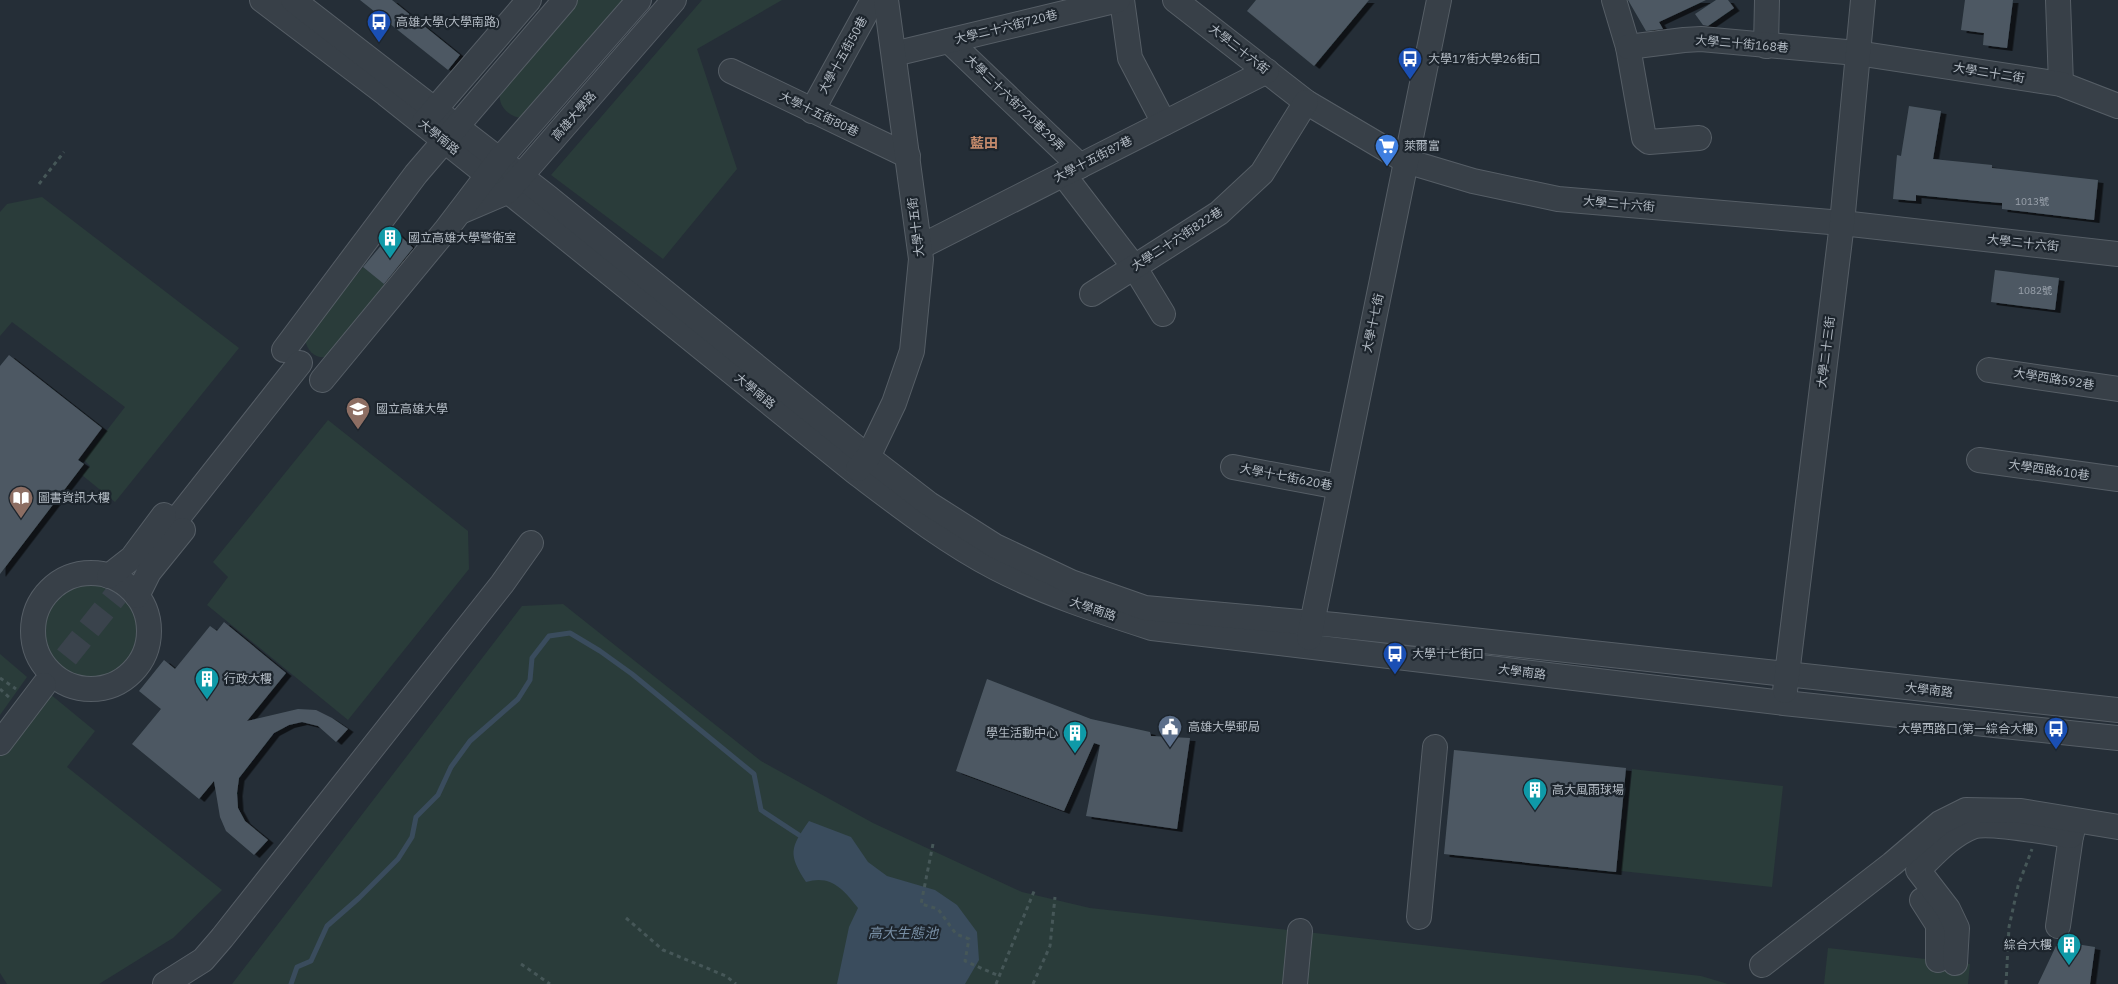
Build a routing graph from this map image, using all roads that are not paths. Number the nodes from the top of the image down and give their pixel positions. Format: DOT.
graph roads {
  1 [pos="262,0"];
  2 [pos="293,0"];
  3 [pos="529,0"];
  4 [pos="565,0"];
  5 [pos="639,0"];
  6 [pos="674,0"];
  7 [pos="873,0"];
  8 [pos="886,0"];
  9 [pos="1118,0"];
  10 [pos="1122,0"];
  11 [pos="1175,0"];
  12 [pos="1438,0"];
  13 [pos="1614,0"];
  14 [pos="1767,0"];
  15 [pos="1863,0"];
  16 [pos="2058,0"];
  17 [pos="949,41"];
  18 [pos="1766,46"];
  19 [pos="1628,47"];
  20 [pos="1857,53"];
  21 [pos="894,54"];
  22 [pos="731,71"];
  23 [pos="1266,71"];
  24 [pos="2062,84"];
  25 [pos="1306,102"];
  26 [pos="2118,106"];
  27 [pos="812,111"];
  28 [pos="428,116"];
  29 [pos="1164,123"];
  30 [pos="450,133"];
  31 [pos="1699,138"];
  32 [pos="908,156"];
  33 [pos="1406,161"];
  34 [pos="493,168"];
  35 [pos="1071,170"];
  36 [pos="416,174"];
  37 [pos="514,185"];
  38 [pos="460,212"];
  39 [pos="1842,223"];
  40 [pos="920,248"];
  41 [pos="2118,254"];
  42 [pos="1135,268"];
  43 [pos="1092,294"];
  44 [pos="1163,314"];
  45 [pos="1990,370"];
  46 [pos="322,380"];
  47 [pos="2118,389"];
  48 [pos="240,439"];
  49 [pos="1979,460"];
  50 [pos="861,465"];
  51 [pos="1233,467"];
  52 [pos="2118,479"];
  53 [pos="1339,487"];
  54 [pos="162,538"];
  55 [pos="531,543"];
  56 [pos="109,576"];
  57 [pos="137,596"];
  58 [pos="1312,623"];
  59 [pos="1307,647"];
  60 [pos="1787,675"];
  61 [pos="44,686"];
  62 [pos="1784,703"];
  63 [pos="2118,710"];
  64 [pos="2118,738"];
  65 [pos="0,742"];
  66 [pos="1436,747"];
  67 [pos="2118,827"];
  68 [pos="2073,828"];
  69 [pos="1892,864"];
  70 [pos="1419,917"];
  71 [pos="2058,926"];
  72 [pos="1300,931"];
  73 [pos="1762,965"];
  74 [pos="164,984"];
  75 [pos="1295,984"];
  1 -- 28 [label="street, 大學南路"];
  2 -- 28 [label="street, 大學南路"];
  3 -- 28 [label="street"];
  4 -- 30 [label="street"];
  5 -- 34 [label="street, 高雄大學路"];
  6 -- 37 [label="street, 高雄大學路"];
  7 -- 27 [label="street, 大學十五街50巷"];
  8 -- 21 [label="street, 大學十五街"];
  9 -- 17 [label="street, 大學二十六街720巷"];
  10 -- 29 [label="street"];
  11 -- 23 [label="street, 大學二十六街"];
  12 -- 33 [label="street, 大學十七街"];
  13 -- 19 [label="street"];
  14 -- 18 [label="street"];
  15 -- 20 [label="street, 大學二十三街"];
  16 -- 24 [label="street"];
  17 -- 21 [label="street, 大學二十六街720巷"];
  17 -- 35 [label="street, 大學二十六街720巷29弄"];
  18 -- 19 [label="street, 大學二十街168巷"];
  18 -- 20 [label="street, 大學二十街168巷"];
  19 -- 31 [label="street"];
  20 -- 24 [label="street, 大學二十二街"];
  20 -- 39 [label="street, 大學二十三街"];
  21 -- 32 [label="street, 大學十五街"];
  22 -- 27 [label="street, 大學十五街80巷"];
  23 -- 25 [label="street, 大學二十六街"];
  23 -- 29 [label="street, 大學十五街87巷"];
  24 -- 26 [label="street, 大學二十二街"];
  25 -- 33 [label="street, 大學二十六街"];
  25 -- 42 [label="street, 大學二十六街822巷"];
  27 -- 32 [label="street, 大學十五街80巷"];
  28 -- 30 [label="street, 大學南路"];
  28 -- 36 [label="street"];
  29 -- 35 [label="street, 大學十五街87巷"];
  30 -- 34 [label="street, 大學南路"];
  30 -- 36 [label="street"];
  32 -- 40 [label="street, 大學十五街"];
  33 -- 39 [label="street, 大學二十六街"];
  33 -- 53 [label="street, 大學十七街"];
  34 -- 37 [label="street, 大學南路"];
  34 -- 38 [label="street, 高雄大學路"];
  35 -- 40 [label="street, 大學十五街87巷"];
  35 -- 42 [label="street, 大學二十六街720巷29弄"];
  36 -- 48 [label="street"];
  37 -- 38 [label="street, 高雄大學路"];
  37 -- 50 [label="street, 大學南路"];
  38 -- 46 [label="street, 高雄大學路"];
  39 -- 41 [label="street, 大學二十六街"];
  39 -- 60 [label="street, 大學二十三街"];
  40 -- 50 [label="street, 大學十五街"];
  42 -- 43 [label="street, 大學二十六街822巷"];
  42 -- 44 [label="street, 大學二十六街720巷29弄"];
  45 -- 47 [label="street, 大學西路592巷"];
  48 -- 54 [label="street"];
  48 -- 56 [label="street"];
  48 -- 57 [label="street"];
  49 -- 52 [label="street, 大學西路610巷"];
  50 -- 58 [label="street, 大學南路"];
  50 -- 59 [label="street, 大學南路"];
  51 -- 53 [label="street, 大學十七街620巷"];
  53 -- 58 [label="street, 大學十七街"];
  55 -- 74 [label="street"];
  56 -- 57 [label="street"];
  56 -- 57 [label="street"];
  58 -- 59 [label="street, 大學十七街"];
  58 -- 60 [label="street, 大學南路"];
  59 -- 62 [label="street, 大學南路"];
  60 -- 62 [label="street, 大學二十三街"];
  60 -- 63 [label="street, 大學南路"];
  61 -- 65 [label="street"];
  62 -- 64 [label="street, 大學南路"];
  66 -- 70 [label="street"];
  67 -- 68 [label="street"];
  68 -- 69 [label="street"];
  68 -- 69 [label="street"];
  68 -- 71 [label="street"];
  69 -- 73 [label="street"];
  72 -- 75 [label="street"];
}
